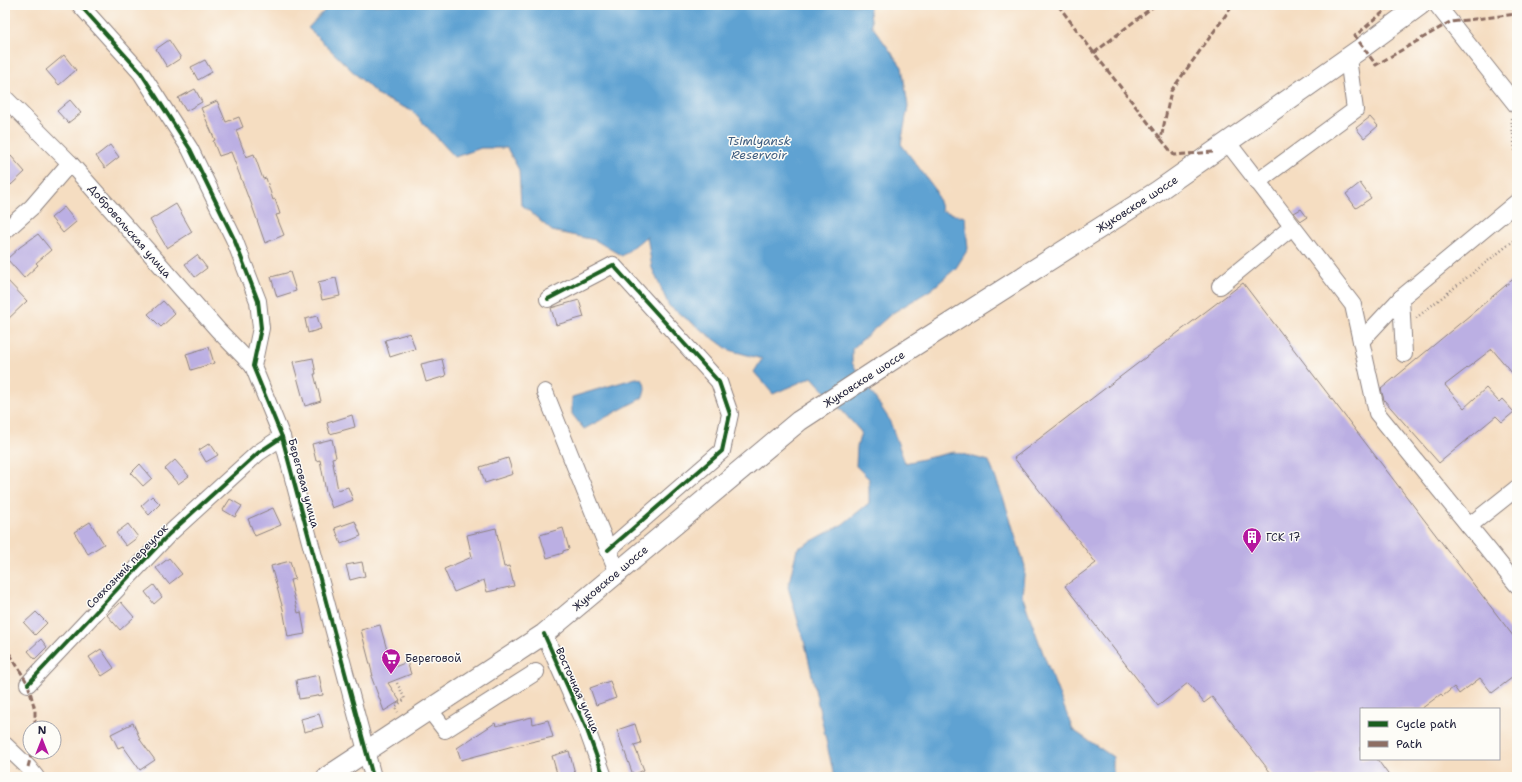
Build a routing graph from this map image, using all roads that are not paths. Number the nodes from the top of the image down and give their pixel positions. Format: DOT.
graph roads {
  1 [pos="80,5"];
  2 [pos="1420,5"];
  3 [pos="1436,5"];
  4 [pos="1348,58"];
  5 [pos="5,98"];
  6 [pos="1512,100"];
  7 [pos="1228,142"];
  8 [pos="70,163"];
  9 [pos="1257,182"];
  10 [pos="1517,202"];
  11 [pos="1292,227"];
  12 [pos="5,231"];
  13 [pos="1220,286"];
  14 [pos="1401,298"];
  15 [pos="548,299"];
  16 [pos="1361,341"];
  17 [pos="1404,354"];
  18 [pos="253,366"];
  19 [pos="545,392"];
  20 [pos="282,437"];
  21 [pos="1517,488"];
  22 [pos="1469,526"];
  23 [pos="608,550"];
  24 [pos="617,572"];
  25 [pos="1517,585"];
  26 [pos="544,634"];
  27 [pos="536,672"];
  28 [pos="28,684"];
  29 [pos="429,709"];
  30 [pos="5,745"];
  31 [pos="367,750"];
  32 [pos="36,777"];
  33 [pos="327,777"];
  34 [pos="373,777"];
  35 [pos="604,777"];
  1 -- 18 [label="street"];
  2 -- 4 [label="main road, Жуковское шоссе"];
  3 -- 6 [label="street"];
  4 -- 7 [label="main road, Жуковское шоссе"];
  4 -- 9 [label="street"];
  5 -- 8 [label="street, Добровольская улица"];
  7 -- 9 [label="street"];
  7 -- 24 [label="main road, Жуковское шоссе"];
  8 -- 12 [label="street"];
  8 -- 18 [label="street, Добровольская улица"];
  9 -- 11 [label="street"];
  10 -- 14 [label="street"];
  11 -- 13 [label="street"];
  11 -- 16 [label="street"];
  14 -- 16 [label="street"];
  14 -- 17 [label="street"];
  15 -- 23 [label="street"];
  16 -- 22 [label="street"];
  18 -- 20 [label="street, Береговая улица"];
  19 -- 23 [label="street"];
  20 -- 28 [label="street, Совхозный переулок"];
  20 -- 31 [label="street, Береговая улица"];
  21 -- 22 [label="street"];
  22 -- 25 [label="street"];
  23 -- 24 [label="street"];
  24 -- 26 [label="main road, Жуковское шоссе"];
  26 -- 29 [label="main road, Жуковское шоссе"];
  26 -- 35 [label="street, Восточная улица"];
  27 -- 29 [label="street"];
  29 -- 31 [label="main road, Жуковское шоссе"];
  30 -- 32 [label="street"];
  31 -- 33 [label="main road, Жуковское шоссе"];
  31 -- 34 [label="street, Береговая улица"];
}
